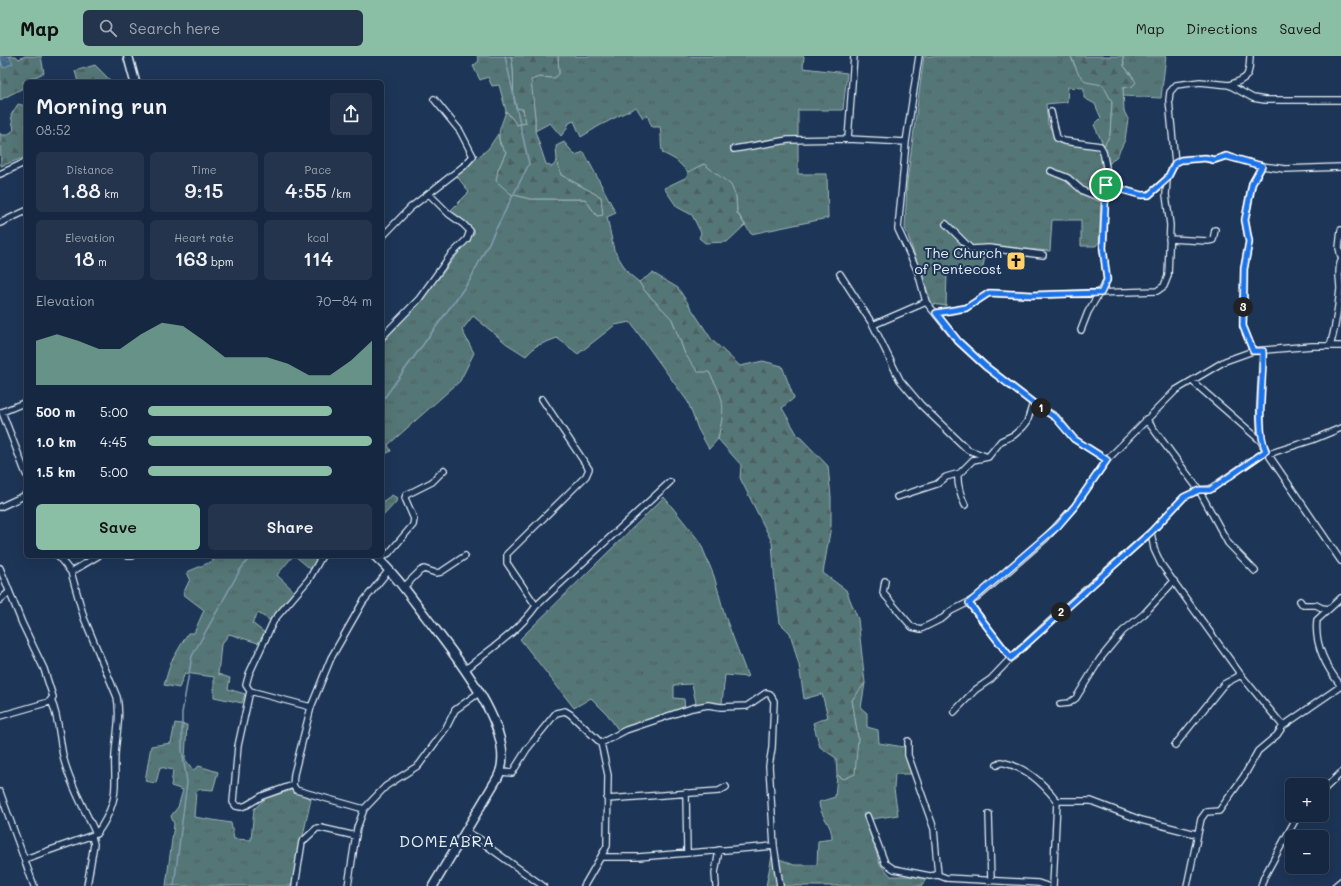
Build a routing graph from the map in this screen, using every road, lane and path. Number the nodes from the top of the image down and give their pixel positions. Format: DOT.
graph roads {
  1 [pos="128,56"];
  2 [pos="854,56"];
  3 [pos="919,56"];
  4 [pos="1250,56"];
  5 [pos="134,80"];
  6 [pos="1229,85"];
  7 [pos="434,99"];
  8 [pos="1341,100"];
  9 [pos="1051,112"];
  10 [pos="848,139"];
  11 [pos="906,142"];
  12 [pos="734,148"];
  13 [pos="24,163"];
  14 [pos="1175,163"];
  15 [pos="1262,166"];
  16 [pos="1341,167"];
  17 [pos="1051,171"];
  18 [pos="1,172"];
  19 [pos="1167,179"];
  20 [pos="1106,185"];
  21 [pos="429,194"];
  22 [pos="1106,200"];
  23 [pos="24,212"];
  24 [pos="0,223"];
  25 [pos="946,224"];
  26 [pos="1215,230"];
  27 [pos="1341,230"];
  28 [pos="384,235"];
  29 [pos="1169,239"];
  30 [pos="1042,255"];
  31 [pos="1341,257"];
  32 [pos="1341,261"];
  33 [pos="840,274"];
  34 [pos="1101,293"];
  35 [pos="926,302"];
  36 [pos="936,313"];
  37 [pos="873,325"];
  38 [pos="1081,330"];
  39 [pos="384,335"];
  40 [pos="1330,346"];
  41 [pos="1341,346"];
  42 [pos="1253,351"];
  43 [pos="1263,351"];
  44 [pos="1192,381"];
  45 [pos="542,399"];
  46 [pos="24,403"];
  47 [pos="1033,403"];
  48 [pos="1,410"];
  49 [pos="1146,419"];
  50 [pos="1341,428"];
  51 [pos="1261,441"];
  52 [pos="1267,452"];
  53 [pos="988,457"];
  54 [pos="1107,460"];
  55 [pos="24,469"];
  56 [pos="444,470"];
  57 [pos="958,474"];
  58 [pos="670,482"];
  59 [pos="1199,490"];
  60 [pos="24,496"];
  61 [pos="898,497"];
  62 [pos="965,505"];
  63 [pos="0,508"];
  64 [pos="1151,532"];
  65 [pos="384,555"];
  66 [pos="465,556"];
  67 [pos="60,558"];
  68 [pos="95,558"];
  69 [pos="321,558"];
  70 [pos="377,558"];
  71 [pos="1341,561"];
  72 [pos="0,568"];
  73 [pos="389,570"];
  74 [pos="1255,571"];
  75 [pos="71,572"];
  76 [pos="884,581"];
  77 [pos="1174,581"];
  78 [pos="404,587"];
  79 [pos="9,592"];
  80 [pos="1341,598"];
  81 [pos="0,600"];
  82 [pos="1300,601"];
  83 [pos="969,603"];
  84 [pos="536,606"];
  85 [pos="1329,609"];
  86 [pos="1011,658"];
  87 [pos="466,669"];
  88 [pos="1241,675"];
  89 [pos="1341,686"];
  90 [pos="250,692"];
  91 [pos="480,692"];
  92 [pos="51,700"];
  93 [pos="1060,704"];
  94 [pos="311,707"];
  95 [pos="954,712"];
  96 [pos="0,716"];
  97 [pos="1283,726"];
  98 [pos="908,741"];
  99 [pos="601,743"];
  100 [pos="1175,745"];
  101 [pos="997,765"];
  102 [pos="500,772"];
  103 [pos="1341,773"];
  104 [pos="1329,784"];
  105 [pos="293,785"];
  106 [pos="726,787"];
  107 [pos="0,792"];
  108 [pos="686,793"];
  109 [pos="607,799"];
  110 [pos="1057,801"];
  111 [pos="364,809"];
  112 [pos="989,814"];
  113 [pos="867,816"];
  114 [pos="1294,822"];
  115 [pos="465,831"];
  116 [pos="1196,834"];
  117 [pos="94,835"];
  118 [pos="356,836"];
  119 [pos="774,846"];
  120 [pos="719,850"];
  121 [pos="687,852"];
  122 [pos="601,857"];
  123 [pos="25,859"];
  124 [pos="938,875"];
  125 [pos="991,880"];
  126 [pos="1341,881"];
  127 [pos="34,886"];
  128 [pos="87,886"];
  129 [pos="295,886"];
  130 [pos="348,886"];
  131 [pos="433,886"];
  132 [pos="544,886"];
  133 [pos="584,886"];
  134 [pos="716,886"];
  135 [pos="780,886"];
  136 [pos="1047,886"];
  137 [pos="1053,886"];
  138 [pos="1187,886"];
  139 [pos="1261,886"];
  140 [pos="1335,886"];
  1 -- 5 [label="street"];
  2 -- 10 [label="street"];
  3 -- 11 [label="street"];
  4 -- 6 [label="street"];
  6 -- 8 [label="street"];
  6 -- 14 [label="street"];
  7 -- 21 [label="street"];
  9 -- 20 [label="street"];
  10 -- 11 [label="street"];
  10 -- 12 [label="street"];
  11 -- 35 [label="street"];
  13 -- 18 [label="street"];
  14 -- 15 [label="street"];
  14 -- 19 [label="street"];
  15 -- 16 [label="street"];
  15 -- 42 [label="street"];
  17 -- 22 [label="street"];
  19 -- 20 [label="street"];
  19 -- 29 [label="street"];
  20 -- 22 [label="street"];
  21 -- 28 [label="street"];
  21 -- 39 [label="street"];
  22 -- 34 [label="street"];
  23 -- 24 [label="street"];
  25 -- 30 [label="street"];
  26 -- 29 [label="street"];
  27 -- 31 [label="street"];
  29 -- 34 [label="street"];
  32 -- 40 [label="street"];
  33 -- 37 [label="street"];
  34 -- 36 [label="street"];
  34 -- 38 [label="street"];
  35 -- 36 [label="street"];
  35 -- 37 [label="street"];
  36 -- 47 [label="street"];
  37 -- 53 [label="street"];
  40 -- 41 [label="street"];
  40 -- 43 [label="street"];
  42 -- 43 [label="street"];
  42 -- 44 [label="street"];
  43 -- 51 [label="street"];
  44 -- 49 [label="street"];
  44 -- 51 [label="street"];
  45 -- 84 [label="street"];
  46 -- 48 [label="street"];
  47 -- 53 [label="street"];
  47 -- 54 [label="street"];
  48 -- 55 [label="street"];
  49 -- 54 [label="street"];
  49 -- 59 [label="street"];
  50 -- 52 [label="street"];
  51 -- 52 [label="street"];
  52 -- 59 [label="street"];
  52 -- 71 [label="street"];
  53 -- 57 [label="street"];
  54 -- 83 [label="street"];
  56 -- 65 [label="street"];
  57 -- 61 [label="street"];
  57 -- 62 [label="street"];
  58 -- 84 [label="street"];
  59 -- 64 [label="street"];
  59 -- 74 [label="street"];
  60 -- 63 [label="street"];
  64 -- 77 [label="street"];
  64 -- 86 [label="street"];
  66 -- 78 [label="street"];
  67 -- 75 [label="street"];
  68 -- 75 [label="street"];
  69 -- 90 [label="street"];
  70 -- 73 [label="street"];
  72 -- 79 [label="street"];
  73 -- 78 [label="street"];
  73 -- 94 [label="street"];
  75 -- 117 [label="street"];
  76 -- 83 [label="street"];
  77 -- 88 [label="street"];
  77 -- 93 [label="street"];
  78 -- 87 [label="street"];
  79 -- 81 [label="street"];
  79 -- 92 [label="street"];
  80 -- 85 [label="street"];
  82 -- 85 [label="street"];
  83 -- 86 [label="street"];
  84 -- 87 [label="street"];
  85 -- 89 [label="street"];
  86 -- 95 [label="street"];
  87 -- 91 [label="street"];
  88 -- 97 [label="street"];
  88 -- 100 [label="street"];
  89 -- 97 [label="street"];
  90 -- 94 [label="street"];
  90 -- 105 [label="street"];
  91 -- 102 [label="street"];
  91 -- 111 [label="street"];
  92 -- 96 [label="street"];
  92 -- 117 [label="street"];
  94 -- 105 [label="street"];
  97 -- 116 [label="street"];
  98 -- 124 [label="street"];
  99 -- 102 [label="street"];
  99 -- 109 [label="street"];
  99 -- 119 [label="street"];
  101 -- 110 [label="street"];
  102 -- 115 [label="street"];
  103 -- 104 [label="street"];
  105 -- 111 [label="street"];
  106 -- 108 [label="street"];
  107 -- 123 [label="street"];
  108 -- 109 [label="street"];
  108 -- 121 [label="street"];
  109 -- 122 [label="street"];
  110 -- 116 [label="street"];
  110 -- 137 [label="street"];
  111 -- 118 [label="street"];
  112 -- 125 [label="street"];
  113 -- 124 [label="street"];
  114 -- 139 [label="street"];
  115 -- 131 [label="street"];
  115 -- 132 [label="street"];
  116 -- 138 [label="street"];
  117 -- 123 [label="street"];
  117 -- 128 [label="street"];
  118 -- 129 [label="street"];
  118 -- 130 [label="street"];
  119 -- 120 [label="street"];
  119 -- 135 [label="street"];
  120 -- 121 [label="street"];
  120 -- 134 [label="street"];
  121 -- 122 [label="street"];
  122 -- 133 [label="street"];
  123 -- 127 [label="street"];
  124 -- 125 [label="street"];
  125 -- 136 [label="street"];
  126 -- 140 [label="street"];
}
